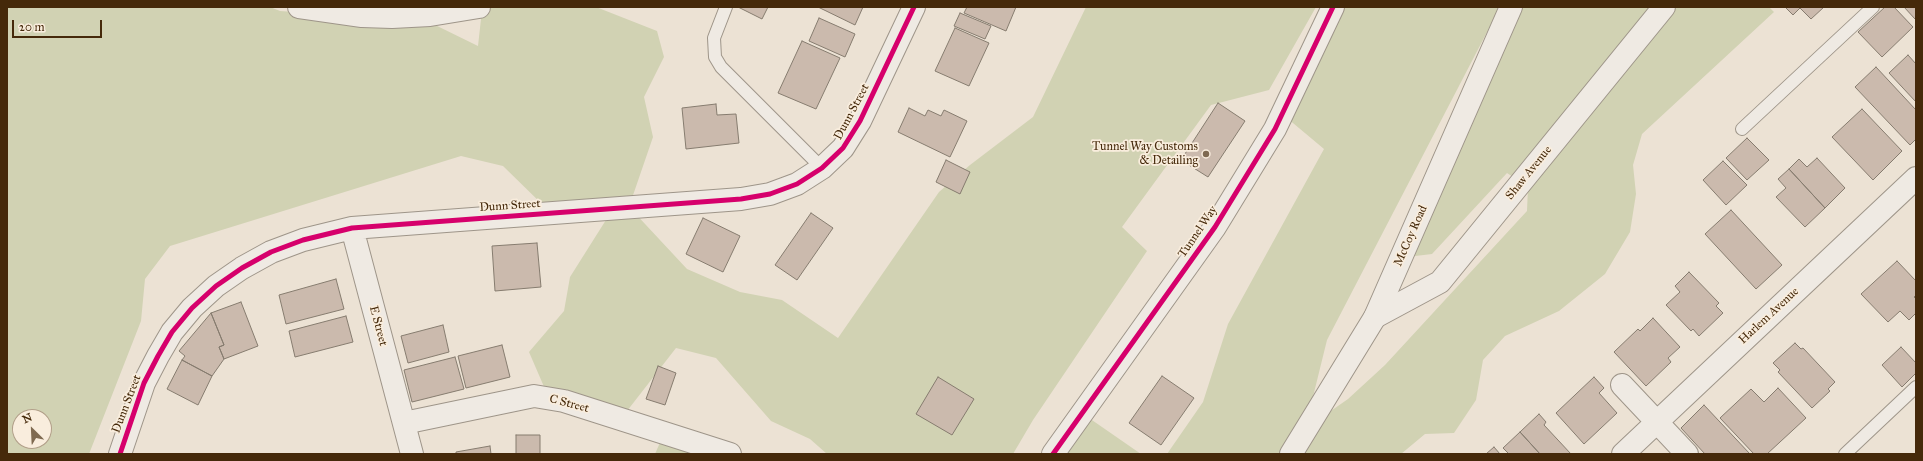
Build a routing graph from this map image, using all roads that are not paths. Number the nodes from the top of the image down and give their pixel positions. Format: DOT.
graph roads {
  1 [pos="299,7"];
  2 [pos="479,7"];
  3 [pos="726,7"];
  4 [pos="914,7"];
  5 [pos="1333,7"];
  6 [pos="1511,7"];
  7 [pos="1664,7"];
  8 [pos="1873,7"];
  9 [pos="1742,130"];
  10 [pos="822,168"];
  11 [pos="1916,178"];
  12 [pos="352,228"];
  13 [pos="1375,317"];
  14 [pos="1622,385"];
  15 [pos="1916,387"];
  16 [pos="1657,422"];
  17 [pos="404,423"];
  18 [pos="120,454"];
  19 [pos="412,454"];
  20 [pos="730,454"];
  21 [pos="1053,454"];
  22 [pos="1291,454"];
  23 [pos="1623,454"];
  24 [pos="1687,454"];
  25 [pos="1845,454"];
  1 -- 2 [label="street"];
  3 -- 10 [label="lane"];
  4 -- 10 [label="street, Dunn Street"];
  5 -- 21 [label="street, Tunnel Way"];
  6 -- 13 [label="street, McCoy Road"];
  7 -- 13 [label="street, Shaw Avenue"];
  8 -- 9 [label="lane"];
  10 -- 12 [label="street, Dunn Street"];
  11 -- 16 [label="street, Harlem Avenue"];
  12 -- 17 [label="street, E Street"];
  12 -- 18 [label="street, Dunn Street"];
  13 -- 22 [label="street, McCoy Road"];
  14 -- 16 [label="street"];
  15 -- 25 [label="lane"];
  16 -- 23 [label="street, Harlem Avenue"];
  16 -- 24 [label="street"];
  17 -- 19 [label="street, E Street"];
  17 -- 20 [label="street, C Street"];
}
